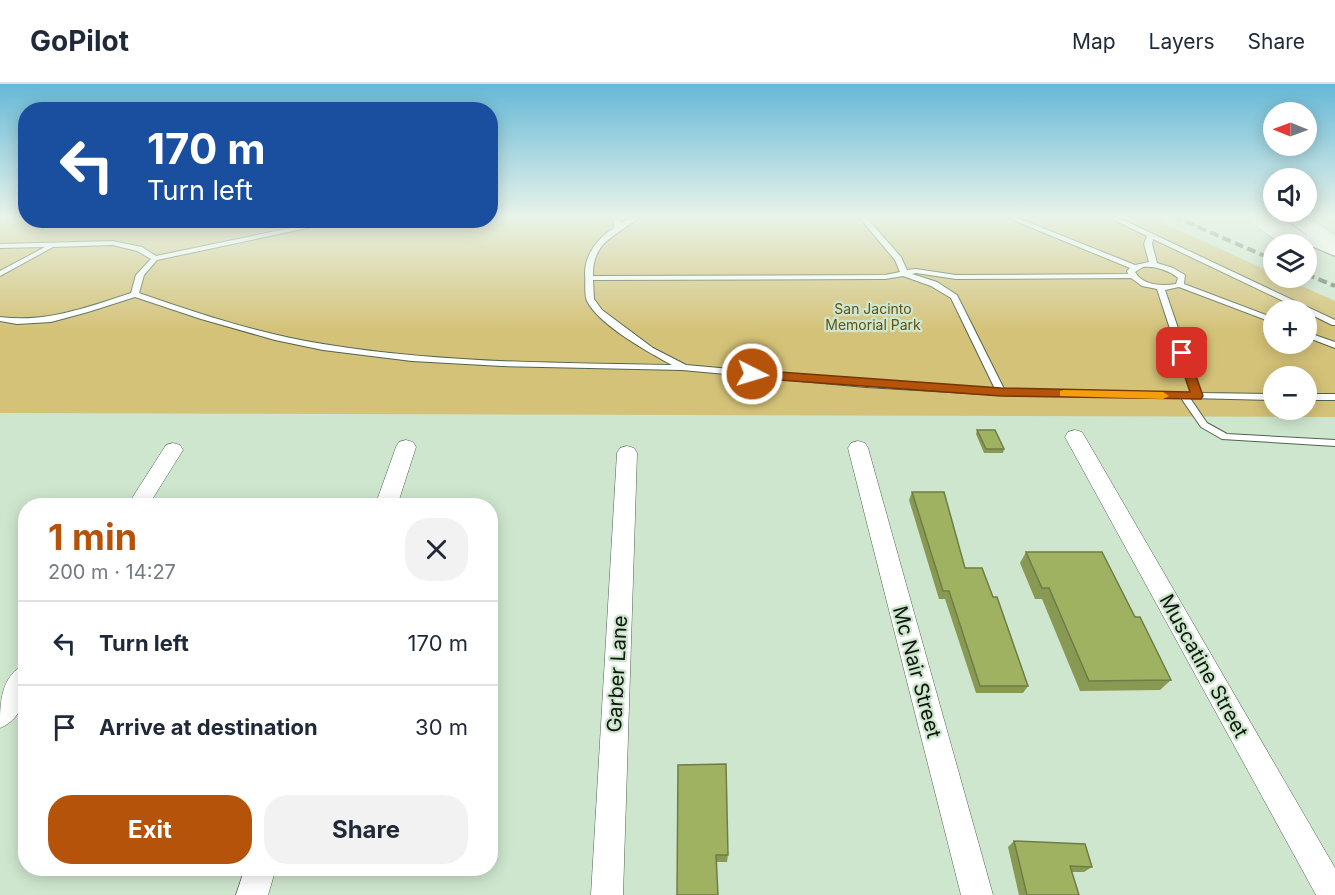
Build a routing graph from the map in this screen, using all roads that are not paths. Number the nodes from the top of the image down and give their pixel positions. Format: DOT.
graph roads {
  1 [pos="37,254"];
  2 [pos="148,254"];
  3 [pos="176,254"];
  4 [pos="593,254"];
  5 [pos="894,254"];
  6 [pos="1093,254"];
  7 [pos="1151,254"];
  8 [pos="1190,254"];
  9 [pos="1317,257"];
  10 [pos="156,258"];
  11 [pos="1154,265"];
  12 [pos="1335,270"];
  13 [pos="1133,271"];
  14 [pos="0,274"];
  15 [pos="905,274"];
  16 [pos="956,277"];
  17 [pos="591,279"];
  18 [pos="1180,285"];
  19 [pos="1160,287"];
  20 [pos="135,294"];
  21 [pos="954,297"];
  22 [pos="1263,317"];
  23 [pos="0,319"];
  24 [pos="1335,323"];
  25 [pos="1317,338"];
  26 [pos="1335,345"];
  27 [pos="684,368"];
  28 [pos="1001,392"];
  29 [pos="1184,396"];
  30 [pos="1197,396"];
  31 [pos="1263,397"];
  32 [pos="1317,397"];
  33 [pos="1335,398"];
  34 [pos="1075,437"];
  35 [pos="1335,443"];
  36 [pos="406,447"];
  37 [pos="858,448"];
  38 [pos="172,450"];
  39 [pos="627,453"];
  40 [pos="141,498"];
  41 [pos="389,498"];
  42 [pos="18,688"];
  43 [pos="0,715"];
  44 [pos="258,876"];
  45 [pos="252,895"];
  46 [pos="607,895"];
  47 [pos="977,895"];
  48 [pos="1334,895"];
  1 -- 14 [label="lane"];
  2 -- 10 [label="lane"];
  3 -- 10 [label="lane"];
  4 -- 17 [label="lane"];
  5 -- 15 [label="lane"];
  6 -- 13 [label="lane"];
  7 -- 11 [label="lane"];
  8 -- 24 [label="lane"];
  9 -- 12 [label="main road"];
  10 -- 20 [label="lane"];
  11 -- 13 [label="lane"];
  11 -- 18 [label="lane"];
  13 -- 16 [label="lane"];
  13 -- 19 [label="lane"];
  15 -- 16 [label="lane"];
  15 -- 17 [label="lane"];
  15 -- 21 [label="lane"];
  16 -- 21 [label="lane"];
  17 -- 27 [label="lane"];
  18 -- 19 [label="lane"];
  18 -- 22 [label="lane"];
  19 -- 30 [label="lane"];
  20 -- 23 [label="lane"];
  20 -- 27 [label="lane"];
  21 -- 28 [label="lane"];
  25 -- 26 [label="lane"];
  27 -- 28 [label="lane"];
  28 -- 29 [label="lane"];
  29 -- 30 [label="lane"];
  29 -- 35 [label="lane"];
  30 -- 31 [label="lane"];
  32 -- 33 [label="lane"];
  34 -- 48 [label="street, Muscatine Street"];
  36 -- 41 [label="street"];
  37 -- 47 [label="street, Mc Nair Street"];
  38 -- 40 [label="street"];
  39 -- 46 [label="street, Garber Lane"];
  42 -- 43 [label="street"];
  44 -- 45 [label="street"];
}
